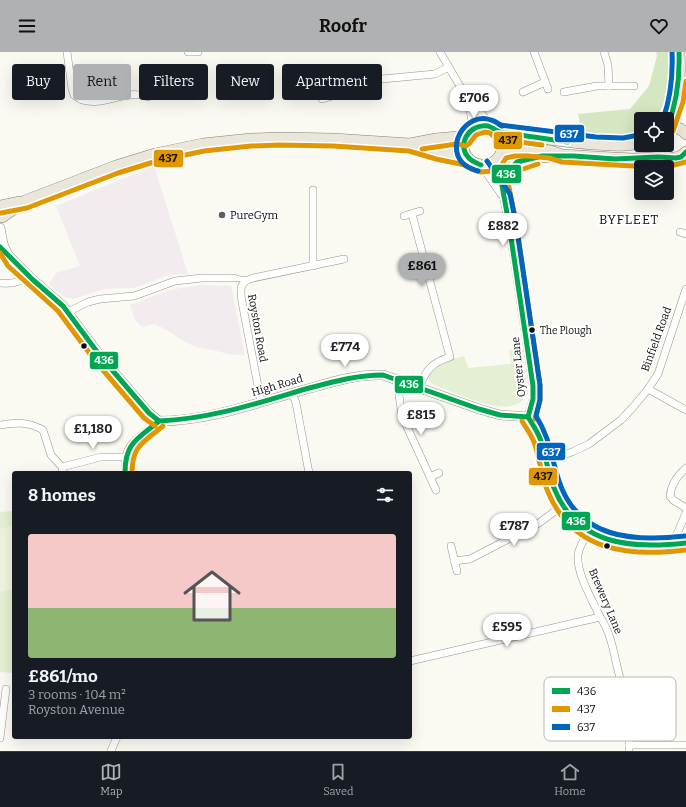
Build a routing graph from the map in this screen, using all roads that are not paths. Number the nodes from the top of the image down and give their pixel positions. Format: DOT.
graph roads {
  1 [pos="67,52"];
  2 [pos="188,52"];
  3 [pos="198,52"];
  4 [pos="440,52"];
  5 [pos="534,52"];
  6 [pos="604,52"];
  7 [pos="679,52"];
  8 [pos="449,68"];
  9 [pos="382,79"];
  10 [pos="609,86"];
  11 [pos="634,86"];
  12 [pos="523,92"];
  13 [pos="564,92"];
  14 [pos="139,94"];
  15 [pos="468,100"];
  16 [pos="674,112"];
  17 [pos="674,127"];
  18 [pos="471,129"];
  19 [pos="496,130"];
  20 [pos="686,134"];
  21 [pos="464,139"];
  22 [pos="410,144"];
  23 [pos="634,145"];
  24 [pos="661,152"];
  25 [pos="562,155"];
  26 [pos="499,157"];
  27 [pos="666,157"];
  28 [pos="683,157"];
  29 [pos="468,158"];
  30 [pos="481,166"];
  31 [pos="501,180"];
  32 [pos="313,190"];
  33 [pos="503,196"];
  34 [pos="25,201"];
  35 [pos="0,206"];
  36 [pos="420,211"];
  37 [pos="412,214"];
  38 [pos="404,216"];
  39 [pos="0,219"];
  40 [pos="0,247"];
  41 [pos="8,254"];
  42 [pos="344,259"];
  43 [pos="314,266"];
  44 [pos="28,275"];
  45 [pos="234,278"];
  46 [pos="247,280"];
  47 [pos="0,283"];
  48 [pos="686,289"];
  49 [pos="68,312"];
  50 [pos="402,382"];
  51 [pos="419,388"];
  52 [pos="648,389"];
  53 [pos="292,393"];
  54 [pos="261,402"];
  55 [pos="686,410"];
  56 [pos="528,417"];
  57 [pos="160,422"];
  58 [pos="0,426"];
  59 [pos="126,457"];
  60 [pos="546,461"];
  61 [pos="686,468"];
  62 [pos="62,470"];
  63 [pos="125,471"];
  64 [pos="309,471"];
  65 [pos="439,473"];
  66 [pos="430,477"];
  67 [pos="436,490"];
  68 [pos="562,506"];
  69 [pos="686,508"];
  70 [pos="686,513"];
  71 [pos="588,532"];
  72 [pos="682,543"];
  73 [pos="451,546"];
  74 [pos="454,561"];
  75 [pos="457,571"];
  76 [pos="600,617"];
  77 [pos="412,661"];
  78 [pos="619,677"];
  79 [pos="6,689"];
  80 [pos="0,738"];
  81 [pos="116,739"];
  82 [pos="686,745"];
  83 [pos="629,748"];
  84 [pos="111,751"];
  1 -- 14 [label="street"];
  2 -- 3 [label="street"];
  4 -- 8 [label="street"];
  5 -- 12 [label="street"];
  6 -- 10 [label="street"];
  7 -- 16 [label="main road"];
  8 -- 9 [label="street"];
  8 -- 15 [label="street"];
  10 -- 11 [label="street"];
  10 -- 13 [label="street"];
  15 -- 18 [label="street"];
  15 -- 19 [label="street"];
  17 -- 20 [label="main road"];
  18 -- 19 [label="main road"];
  18 -- 21 [label="main road"];
  19 -- 23 [label="main road"];
  19 -- 26 [label="main road"];
  21 -- 22 [label="main road"];
  21 -- 29 [label="main road"];
  22 -- 29 [label="main road"];
  22 -- 34 [label="main road"];
  24 -- 27 [label="main road"];
  25 -- 26 [label="main road"];
  25 -- 27 [label="main road"];
  25 -- 31 [label="main road"];
  26 -- 30 [label="main road"];
  26 -- 31 [label="street, Oyster Lane"];
  27 -- 28 [label="main road"];
  29 -- 30 [label="main road"];
  30 -- 33 [label="street, Oyster Lane"];
  31 -- 33 [label="street, Oyster Lane"];
  32 -- 43 [label="street"];
  33 -- 56 [label="street, Oyster Lane"];
  34 -- 35 [label="main road"];
  34 -- 39 [label="main road"];
  36 -- 37 [label="street"];
  37 -- 38 [label="street"];
  37 -- 51 [label="street"];
  39 -- 41 [label="street"];
  40 -- 41 [label="street"];
  41 -- 44 [label="street"];
  42 -- 43 [label="street, Royston Road"];
  43 -- 46 [label="street, Royston Road"];
  44 -- 47 [label="street"];
  44 -- 49 [label="street"];
  45 -- 46 [label="street"];
  45 -- 49 [label="street"];
  46 -- 54 [label="street, Royston Road"];
  48 -- 52 [label="street, Binfield Road"];
  49 -- 57 [label="street"];
  50 -- 51 [label="street, High Road"];
  50 -- 53 [label="street, High Road"];
  50 -- 66 [label="street"];
  51 -- 56 [label="street, High Road"];
  52 -- 55 [label="street"];
  52 -- 60 [label="street, Binfield Road"];
  53 -- 54 [label="street, High Road"];
  53 -- 64 [label="street"];
  54 -- 57 [label="street, High Road"];
  56 -- 60 [label="street"];
  57 -- 59 [label="street"];
  58 -- 62 [label="street"];
  59 -- 62 [label="street"];
  59 -- 63 [label="street"];
  60 -- 68 [label="street"];
  61 -- 69 [label="street"];
  65 -- 66 [label="street"];
  66 -- 67 [label="street"];
  68 -- 71 [label="street"];
  68 -- 74 [label="street"];
  70 -- 72 [label="street"];
  71 -- 72 [label="street"];
  71 -- 76 [label="street, Brewery Lane"];
  73 -- 74 [label="street"];
  74 -- 75 [label="street"];
  76 -- 77 [label="street"];
  76 -- 78 [label="street, Brewery Lane"];
  79 -- 80 [label="street"];
  81 -- 84 [label="street"];
  82 -- 83 [label="street"];
}
